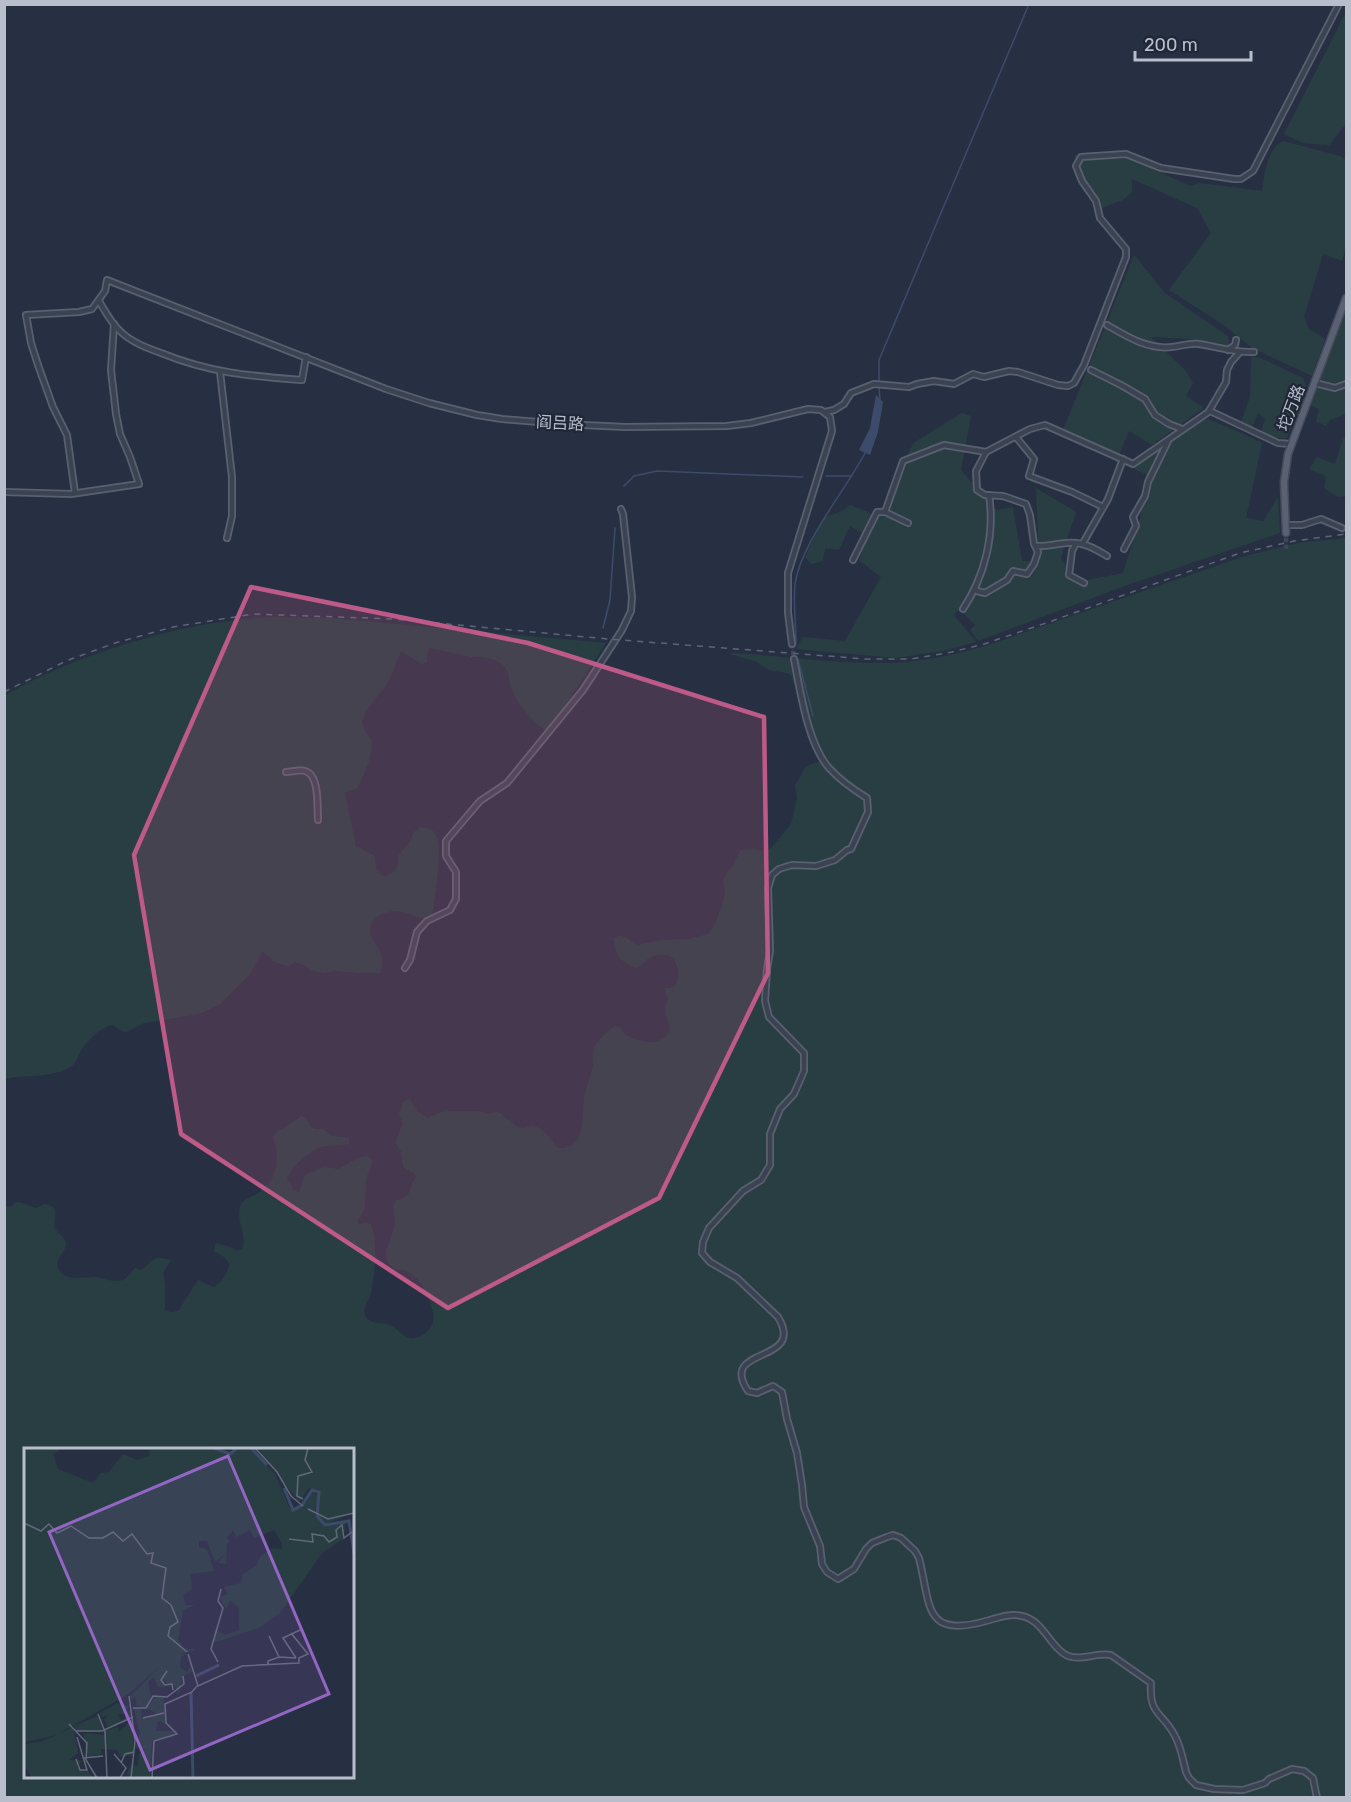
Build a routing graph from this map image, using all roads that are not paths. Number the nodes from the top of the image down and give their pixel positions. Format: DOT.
graph roads {
  1 [pos="1339,4"];
  2 [pos="1347,298"];
  3 [pos="99,300"];
  4 [pos="114,324"];
  5 [pos="1107,325"];
  6 [pos="1236,340"];
  7 [pos="1228,350"];
  8 [pos="1239,352"];
  9 [pos="1254,352"];
  10 [pos="306,357"];
  11 [pos="1091,370"];
  12 [pos="220,372"];
  13 [pos="1315,383"];
  14 [pos="1347,384"];
  15 [pos="1209,411"];
  16 [pos="825,412"];
  17 [pos="1182,429"];
  18 [pos="1016,437"];
  19 [pos="1170,439"];
  20 [pos="1291,444"];
  21 [pos="986,452"];
  22 [pos="1123,459"];
  23 [pos="4,492"];
  24 [pos="75,493"];
  25 [pos="988,495"];
  26 [pos="1103,507"];
  27 [pos="621,509"];
  28 [pos="885,512"];
  29 [pos="908,523"];
  30 [pos="1286,525"];
  31 [pos="1342,528"];
  32 [pos="1286,533"];
  33 [pos="226,538"];
  34 [pos="1076,543"];
  35 [pos="1083,543"];
  36 [pos="1036,546"];
  37 [pos="1124,549"];
  38 [pos="1107,556"];
  39 [pos="853,560"];
  40 [pos="1084,583"];
  41 [pos="975,588"];
  42 [pos="963,609"];
  43 [pos="792,644"];
  44 [pos="794,659"];
  45 [pos="286,772"];
  46 [pos="318,820"];
  47 [pos="405,968"];
  48 [pos="1317,1797"];
  1 -- 16 [label="street"];
  2 -- 13 [label="main road, 坨万路"];
  3 -- 4 [label="street"];
  3 -- 10 [label="street, 阎吕路"];
  3 -- 24 [label="street"];
  4 -- 12 [label="street"];
  4 -- 24 [label="street"];
  5 -- 7 [label="street"];
  6 -- 7 [label="street"];
  7 -- 8 [label="street"];
  8 -- 9 [label="street"];
  8 -- 15 [label="street"];
  10 -- 12 [label="street"];
  10 -- 16 [label="street, 阎吕路"];
  11 -- 17 [label="street"];
  12 -- 33 [label="street"];
  13 -- 14 [label="street"];
  13 -- 20 [label="main road, 坨万路"];
  15 -- 17 [label="street"];
  15 -- 20 [label="street"];
  16 -- 43 [label="street"];
  17 -- 19 [label="street"];
  18 -- 21 [label="street"];
  18 -- 22 [label="street"];
  18 -- 26 [label="street"];
  19 -- 22 [label="street"];
  19 -- 37 [label="street"];
  20 -- 30 [label="main road, 坨万路"];
  21 -- 25 [label="street"];
  21 -- 28 [label="street"];
  22 -- 26 [label="street"];
  23 -- 24 [label="street"];
  25 -- 36 [label="street"];
  25 -- 41 [label="street"];
  26 -- 35 [label="street"];
  27 -- 47 [label="street"];
  28 -- 29 [label="street"];
  28 -- 39 [label="street"];
  30 -- 31 [label="street"];
  30 -- 32 [label="main road, 坨万路"];
  34 -- 35 [label="street"];
  34 -- 36 [label="street"];
  34 -- 40 [label="street"];
  35 -- 38 [label="street"];
  36 -- 41 [label="street"];
  41 -- 42 [label="street"];
  44 -- 48 [label="street"];
  45 -- 46 [label="street"];
}
